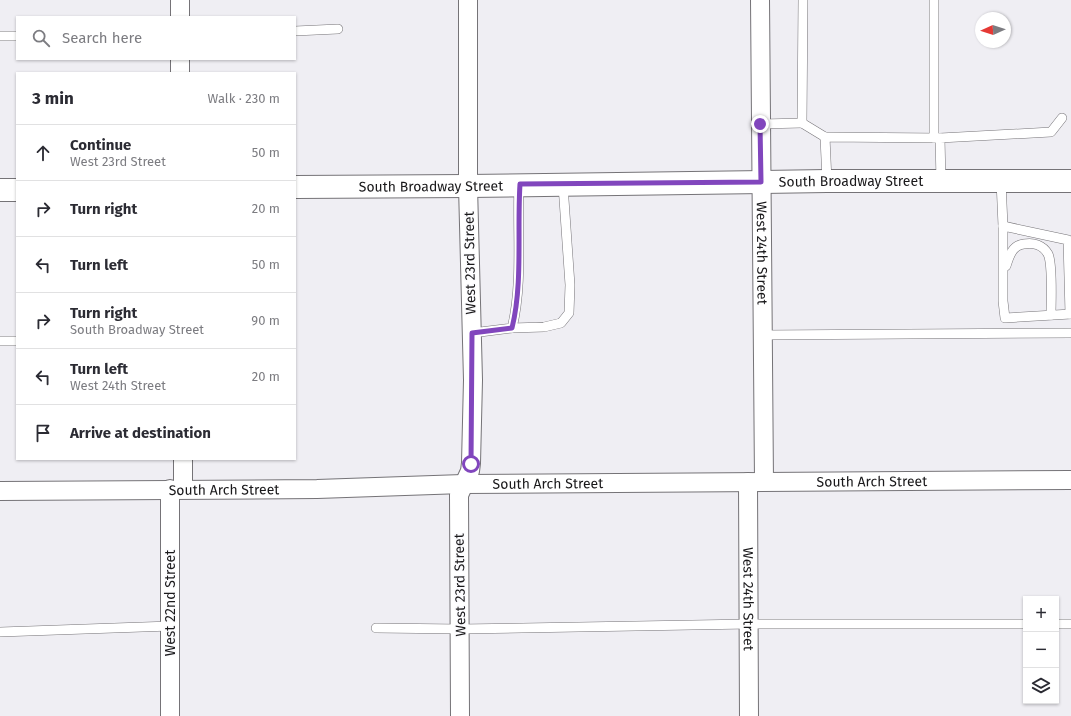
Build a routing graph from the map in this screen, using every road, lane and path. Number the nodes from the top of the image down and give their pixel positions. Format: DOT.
graph roads {
  1 [pos="180,0"];
  2 [pos="468,0"];
  3 [pos="760,0"];
  4 [pos="803,0"];
  5 [pos="934,0"];
  6 [pos="180,16"];
  7 [pos="338,29"];
  8 [pos="296,31"];
  9 [pos="0,36"];
  10 [pos="16,36"];
  11 [pos="180,60"];
  12 [pos="180,72"];
  13 [pos="1062,118"];
  14 [pos="802,122"];
  15 [pos="760,124"];
  16 [pos="824,137"];
  17 [pos="937,138"];
  18 [pos="826,181"];
  19 [pos="941,181"];
  20 [pos="1001,181"];
  21 [pos="1071,181"];
  22 [pos="761,182"];
  23 [pos="520,184"];
  24 [pos="563,185"];
  25 [pos="468,186"];
  26 [pos="296,187"];
  27 [pos="0,190"];
  28 [pos="16,190"];
  29 [pos="1003,226"];
  30 [pos="1003,301"];
  31 [pos="1071,314"];
  32 [pos="1052,315"];
  33 [pos="1005,318"];
  34 [pos="512,328"];
  35 [pos="472,333"];
  36 [pos="1071,333"];
  37 [pos="1006,334"];
  38 [pos="762,335"];
  39 [pos="0,341"];
  40 [pos="16,341"];
  41 [pos="183,460"];
  42 [pos="1071,480"];
  43 [pos="756,482"];
  44 [pos="463,484"];
  45 [pos="177,489"];
  46 [pos="0,491"];
  47 [pos="749,624"];
  48 [pos="1023,624"];
  49 [pos="1059,624"];
  50 [pos="1071,624"];
  51 [pos="171,626"];
  52 [pos="376,628"];
  53 [pos="460,629"];
  54 [pos="0,632"];
  55 [pos="170,716"];
  56 [pos="460,716"];
  57 [pos="749,716"];
  1 -- 6 [label="street"];
  2 -- 25 [label="street, West 23rd Street"];
  3 -- 15 [label="street, West 24th Street"];
  4 -- 14 [label="lane"];
  5 -- 17 [label="lane"];
  7 -- 8 [label="lane"];
  9 -- 10 [label="lane"];
  11 -- 12 [label="street"];
  13 -- 17 [label="lane"];
  14 -- 15 [label="lane"];
  14 -- 16 [label="lane"];
  15 -- 22 [label="street, West 24th Street"];
  16 -- 17 [label="lane"];
  16 -- 18 [label="lane"];
  17 -- 19 [label="lane"];
  18 -- 19 [label="main road, South Broadway Street"];
  18 -- 22 [label="main road, South Broadway Street"];
  19 -- 20 [label="main road, South Broadway Street"];
  20 -- 21 [label="main road, South Broadway Street"];
  20 -- 29 [label="lane"];
  22 -- 24 [label="main road, South Broadway Street"];
  22 -- 38 [label="street, West 24th Street"];
  23 -- 24 [label="main road, South Broadway Street"];
  23 -- 25 [label="main road, South Broadway Street"];
  23 -- 34 [label="lane"];
  24 -- 34 [label="lane"];
  25 -- 26 [label="main road, South Broadway Street"];
  25 -- 35 [label="street, West 23rd Street"];
  27 -- 28 [label="main road"];
  29 -- 30 [label="lane"];
  29 -- 31 [label="lane"];
  30 -- 32 [label="lane"];
  30 -- 33 [label="lane"];
  31 -- 32 [label="lane"];
  32 -- 33 [label="lane"];
  33 -- 37 [label="lane"];
  34 -- 35 [label="lane"];
  35 -- 44 [label="street, West 23rd Street"];
  36 -- 37 [label="lane"];
  37 -- 38 [label="lane"];
  38 -- 43 [label="street, West 24th Street"];
  39 -- 40 [label="lane"];
  41 -- 45 [label="street, West 22nd Street"];
  42 -- 43 [label="street, South Arch Street"];
  43 -- 44 [label="street, South Arch Street"];
  43 -- 47 [label="street, West 24th Street"];
  44 -- 45 [label="street, South Arch Street"];
  44 -- 53 [label="street, West 23rd Street"];
  45 -- 46 [label="street, South Arch Street"];
  45 -- 51 [label="street, West 22nd Street"];
  47 -- 48 [label="lane"];
  47 -- 53 [label="lane"];
  47 -- 57 [label="street, West 24th Street"];
  49 -- 50 [label="lane"];
  51 -- 54 [label="lane"];
  51 -- 55 [label="street, West 22nd Street"];
  52 -- 53 [label="lane"];
  53 -- 56 [label="street, West 23rd Street"];
}
